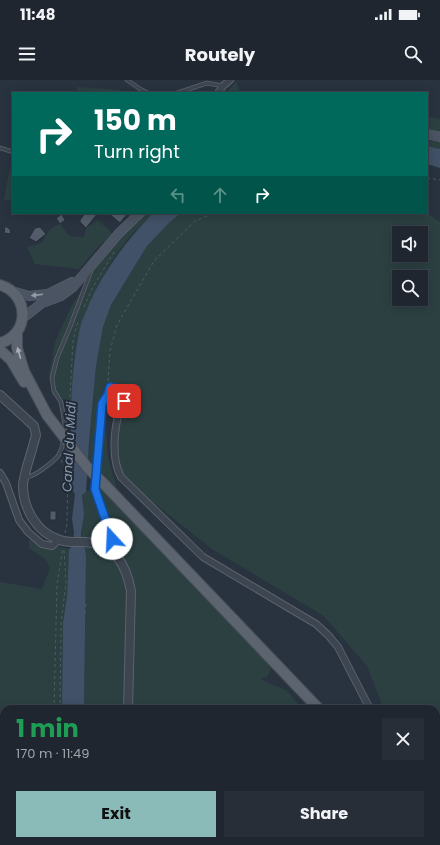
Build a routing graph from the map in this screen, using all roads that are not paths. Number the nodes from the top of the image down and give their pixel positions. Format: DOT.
graph roads {
  1 [pos="127,80"];
  2 [pos="230,80"];
  3 [pos="223,86"];
  4 [pos="145,92"];
  5 [pos="180,92"];
  6 [pos="219,92"];
  7 [pos="428,134"];
  8 [pos="440,137"];
  9 [pos="0,148"];
  10 [pos="12,152"];
  11 [pos="139,214"];
  12 [pos="94,262"];
  13 [pos="85,274"];
  14 [pos="0,285"];
  15 [pos="12,291"];
  16 [pos="23,318"];
  17 [pos="17,332"];
  18 [pos="0,343"];
  19 [pos="0,350"];
  20 [pos="0,395"];
  21 [pos="38,399"];
  22 [pos="0,473"];
  23 [pos="24,477"];
  24 [pos="63,541"];
  25 [pos="107,549"];
  26 [pos="128,705"];
  27 [pos="315,705"];
  28 [pos="368,705"];
  1 -- 4 [label="lane"];
  2 -- 3 [label="street"];
  3 -- 5 [label="lane"];
  3 -- 6 [label="street"];
  7 -- 8 [label="main road"];
  9 -- 10 [label="lane"];
  11 -- 12 [label="main road"];
  12 -- 13 [label="main road"];
  12 -- 23 [label="lane"];
  13 -- 15 [label="main road, one-way"];
  13 -- 16 [label="main road"];
  14 -- 15 [label="main road"];
  15 -- 16 [label="main road"];
  16 -- 17 [label="main road"];
  17 -- 18 [label="main road"];
  21 -- 17 [label="main road, one-way"];
  19 -- 21 [label="main road"];
  20 -- 23 [label="street"];
  21 -- 27 [label="main road, bridge"];
  22 -- 24 [label="street"];
  23 -- 24 [label="street"];
  24 -- 25 [label="street"];
  25 -- 26 [label="street"];
  25 -- 28 [label="street"];
}
